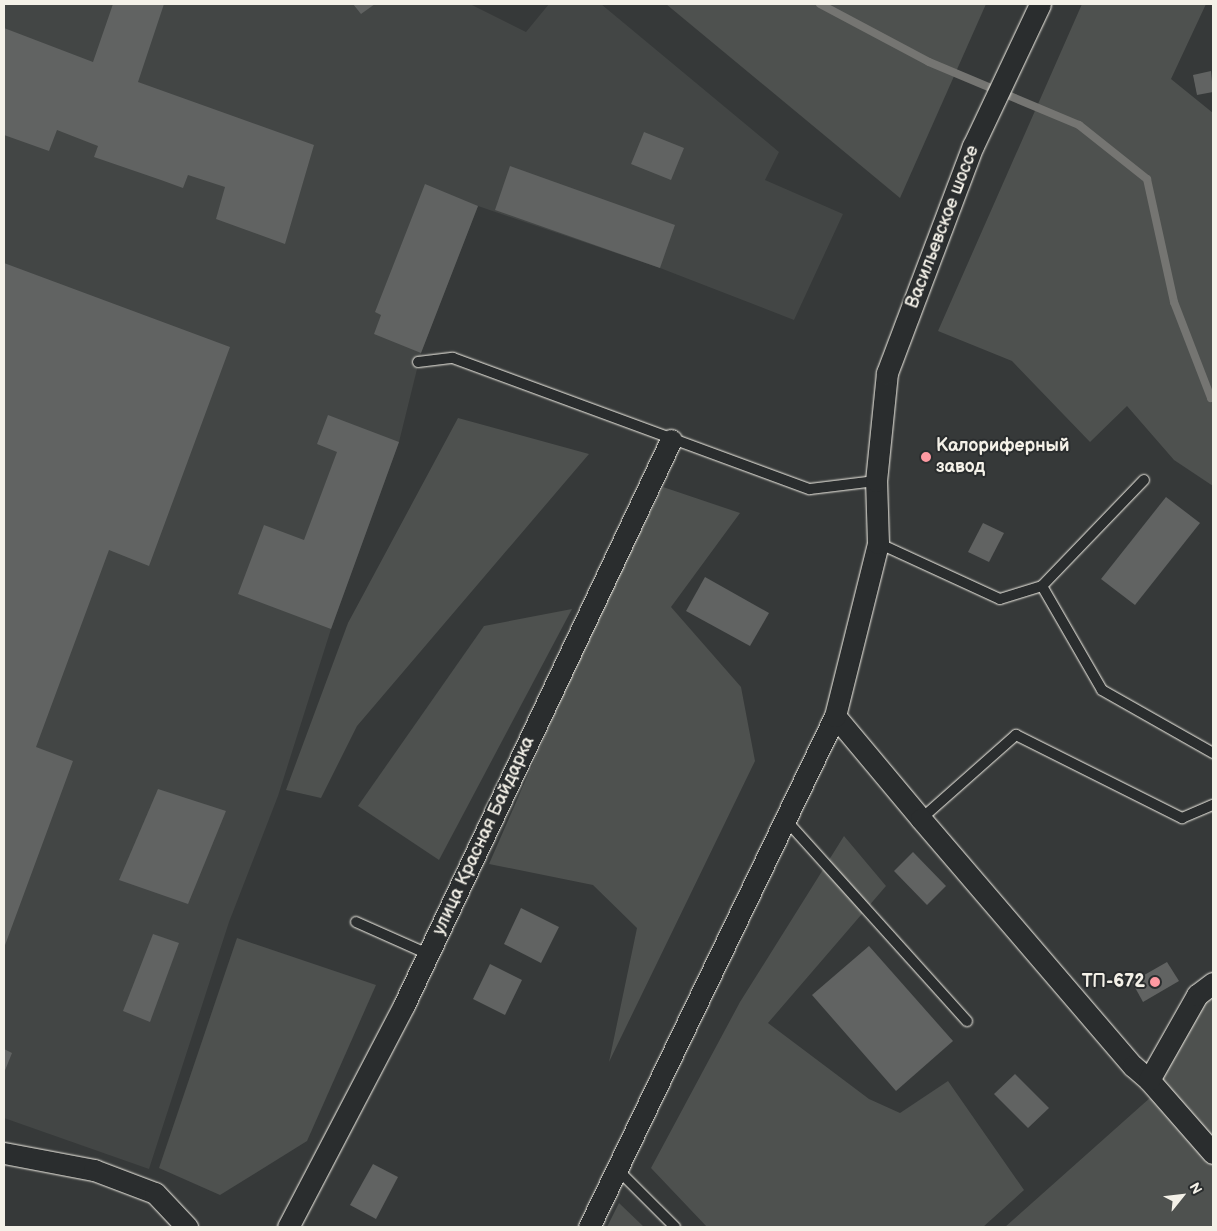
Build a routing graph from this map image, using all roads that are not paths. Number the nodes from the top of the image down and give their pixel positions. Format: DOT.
graph roads {
  1 [pos="1040,4"];
  2 [pos="418,362"];
  3 [pos="671,440"];
  4 [pos="1144,480"];
  5 [pos="876,481"];
  6 [pos="878,543"];
  7 [pos="1042,586"];
  8 [pos="835,716"];
  9 [pos="1213,754"];
  10 [pos="1213,805"];
  11 [pos="785,819"];
  12 [pos="921,819"];
  13 [pos="356,922"];
  14 [pos="428,954"];
  15 [pos="1213,982"];
  16 [pos="967,1021"];
  17 [pos="1149,1080"];
  18 [pos="4,1153"];
  19 [pos="1213,1153"];
  20 [pos="617,1169"];
  21 [pos="187,1227"];
  22 [pos="288,1227"];
  23 [pos="589,1227"];
  24 [pos="675,1227"];
  1 -- 5 [label="street, Васильевское шоссе"];
  2 -- 3 [label="lane"];
  3 -- 5 [label="lane"];
  3 -- 14 [label="street, улица Красная Байдарка"];
  4 -- 7 [label="lane"];
  5 -- 6 [label="street"];
  6 -- 7 [label="lane"];
  6 -- 8 [label="street"];
  7 -- 9 [label="lane"];
  8 -- 11 [label="street"];
  8 -- 12 [label="street"];
  10 -- 12 [label="lane"];
  11 -- 16 [label="lane"];
  11 -- 20 [label="street"];
  12 -- 17 [label="street"];
  13 -- 14 [label="lane"];
  14 -- 22 [label="street, улица Красная Байдарка"];
  15 -- 17 [label="street"];
  17 -- 19 [label="street"];
  18 -- 21 [label="street"];
  20 -- 23 [label="street"];
  20 -- 24 [label="lane"];
}
